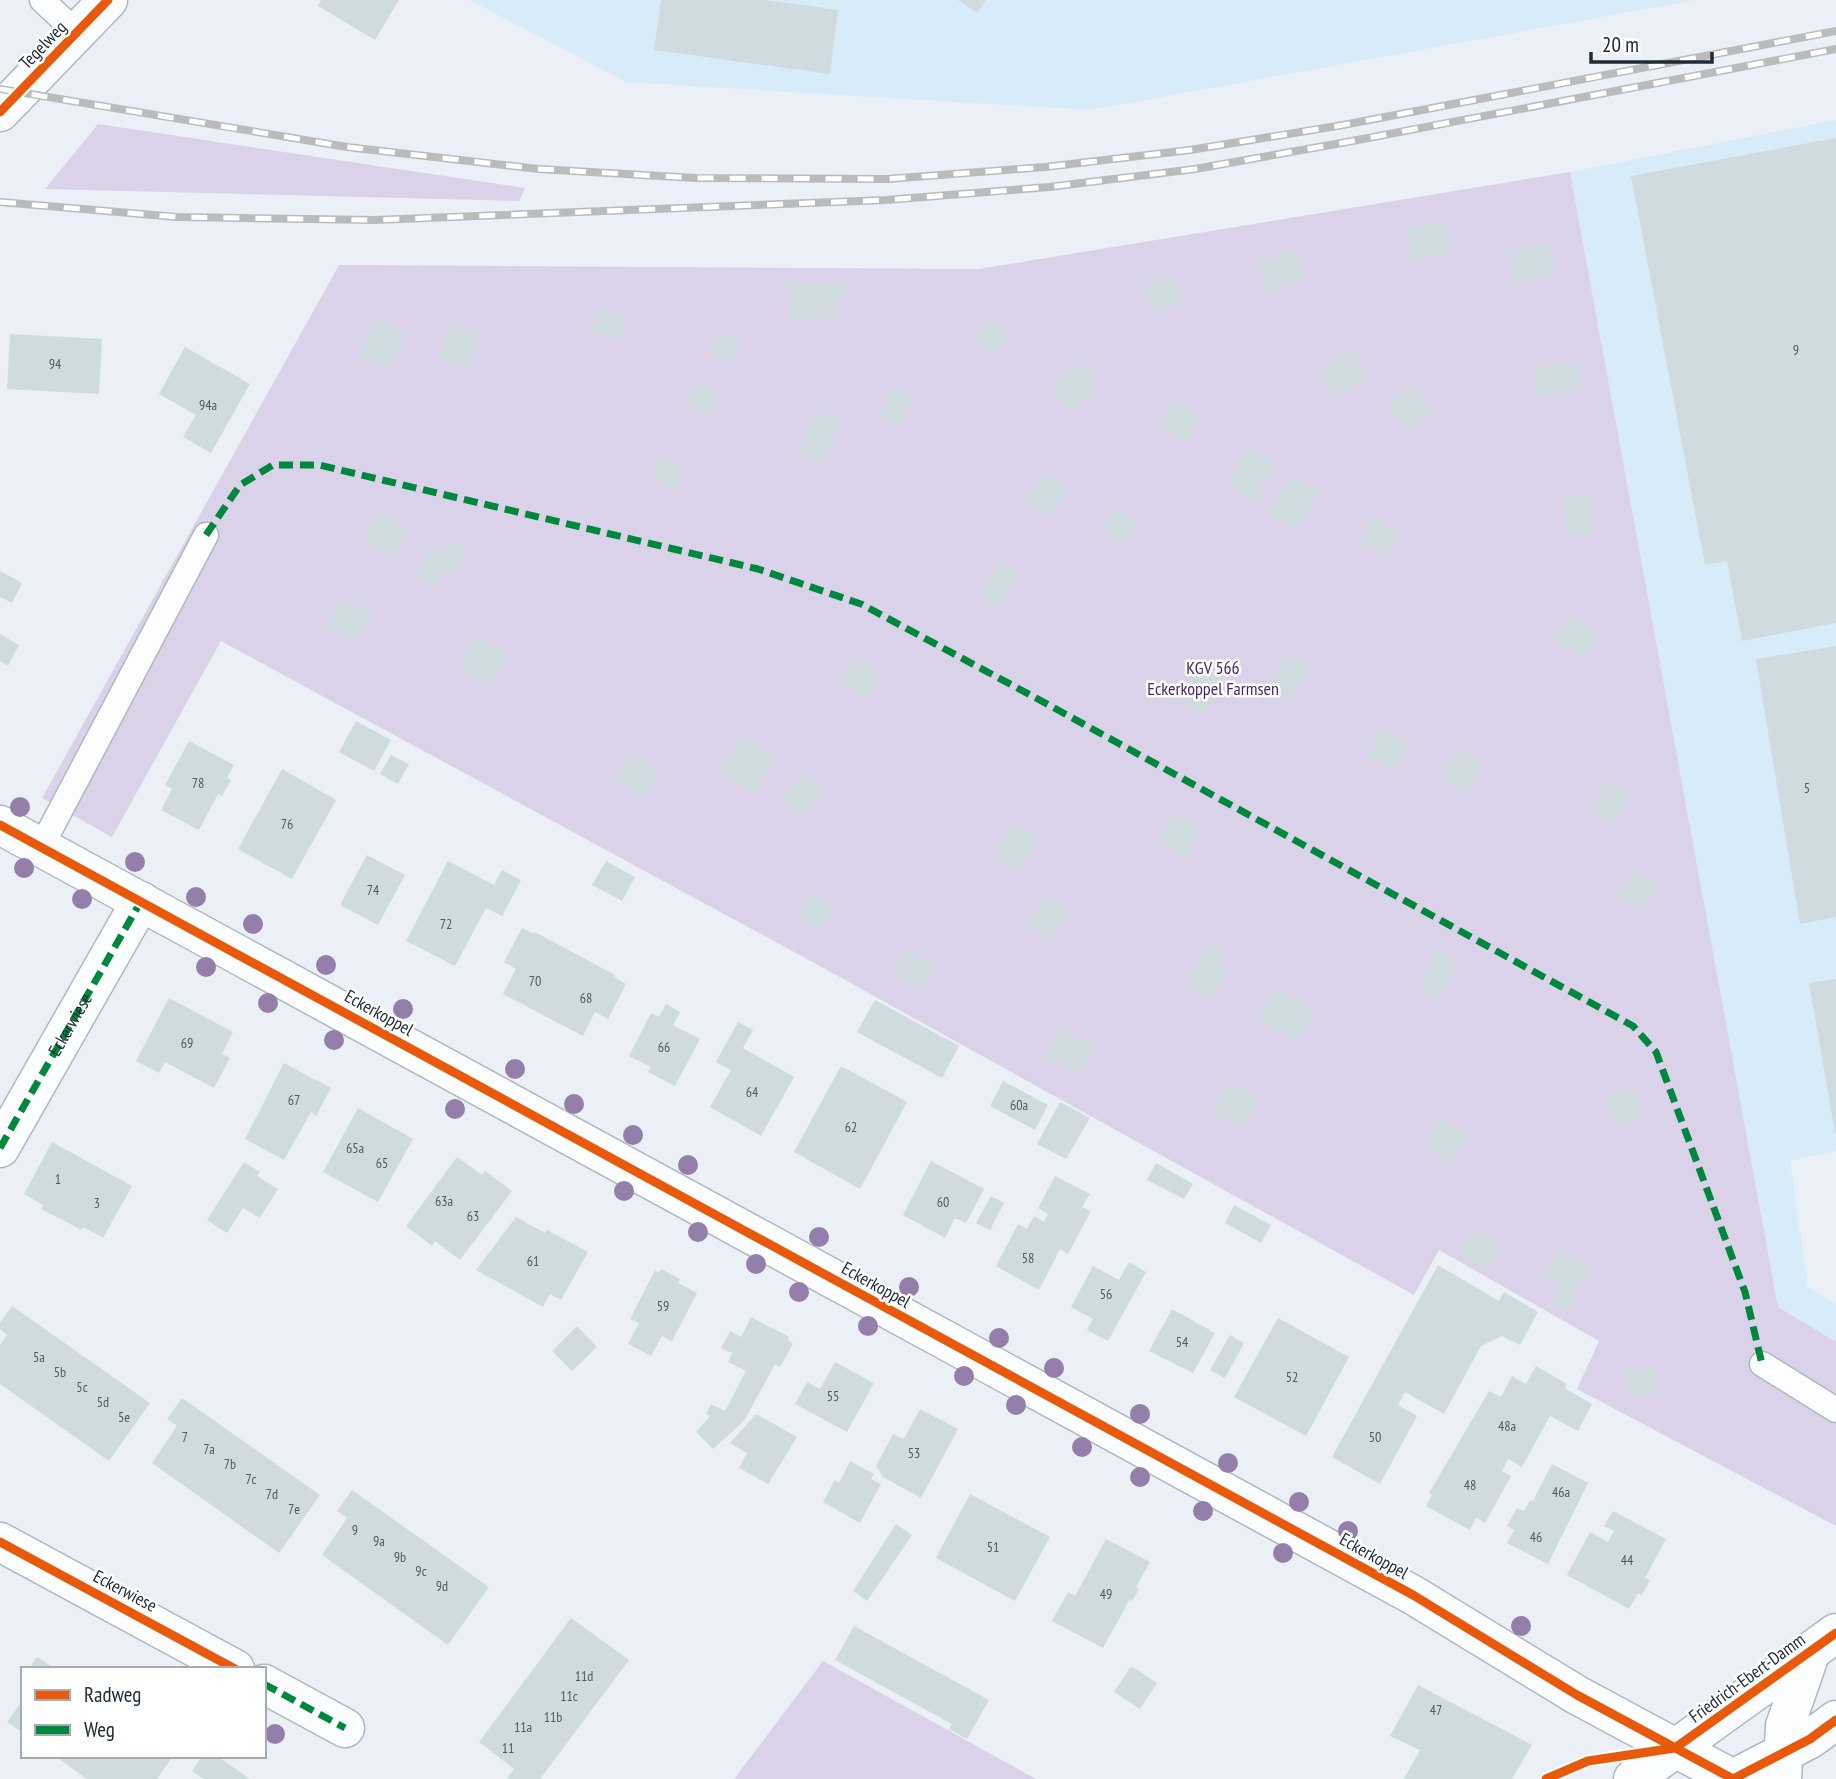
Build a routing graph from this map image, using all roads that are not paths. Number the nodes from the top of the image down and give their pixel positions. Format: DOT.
graph roads {
  1 [pos="42,0"];
  2 [pos="108,0"];
  3 [pos="77,33"];
  4 [pos="0,112"];
  5 [pos="206,535"];
  6 [pos="0,825"];
  7 [pos="41,847"];
  8 [pos="141,901"];
  9 [pos="0,1148"];
  10 [pos="1762,1364"];
  11 [pos="1836,1410"];
  12 [pos="0,1542"];
  13 [pos="1823,1642"];
  14 [pos="231,1667"];
  15 [pos="266,1685"];
  16 [pos="1836,1720"];
  17 [pos="345,1728"];
  18 [pos="1675,1748"];
  19 [pos="1782,1765"];
  20 [pos="1633,1779"];
  21 [pos="1733,1779"];
  1 -- 3 [label="lane"];
  2 -- 3 [label="street, Tegelweg"];
  3 -- 4 [label="street, Tegelweg"];
  5 -- 7 [label="lane"];
  6 -- 7 [label="street, Eckerkoppel"];
  7 -- 8 [label="street, Eckerkoppel"];
  8 -- 9 [label="street, Eckerwiese"];
  8 -- 18 [label="street, Eckerkoppel"];
  10 -- 11 [label="lane"];
  12 -- 14 [label="street, Eckerwiese"];
  13 -- 18 [label="street, Friedrich-Ebert-Damm"];
  13 -- 19 [label="street"];
  15 -- 17 [label="street"];
  16 -- 19 [label="street"];
  18 -- 20 [label="street, Friedrich-Ebert-Damm"];
  18 -- 21 [label="street, Eckerkoppel"];
  19 -- 21 [label="street"];
}
